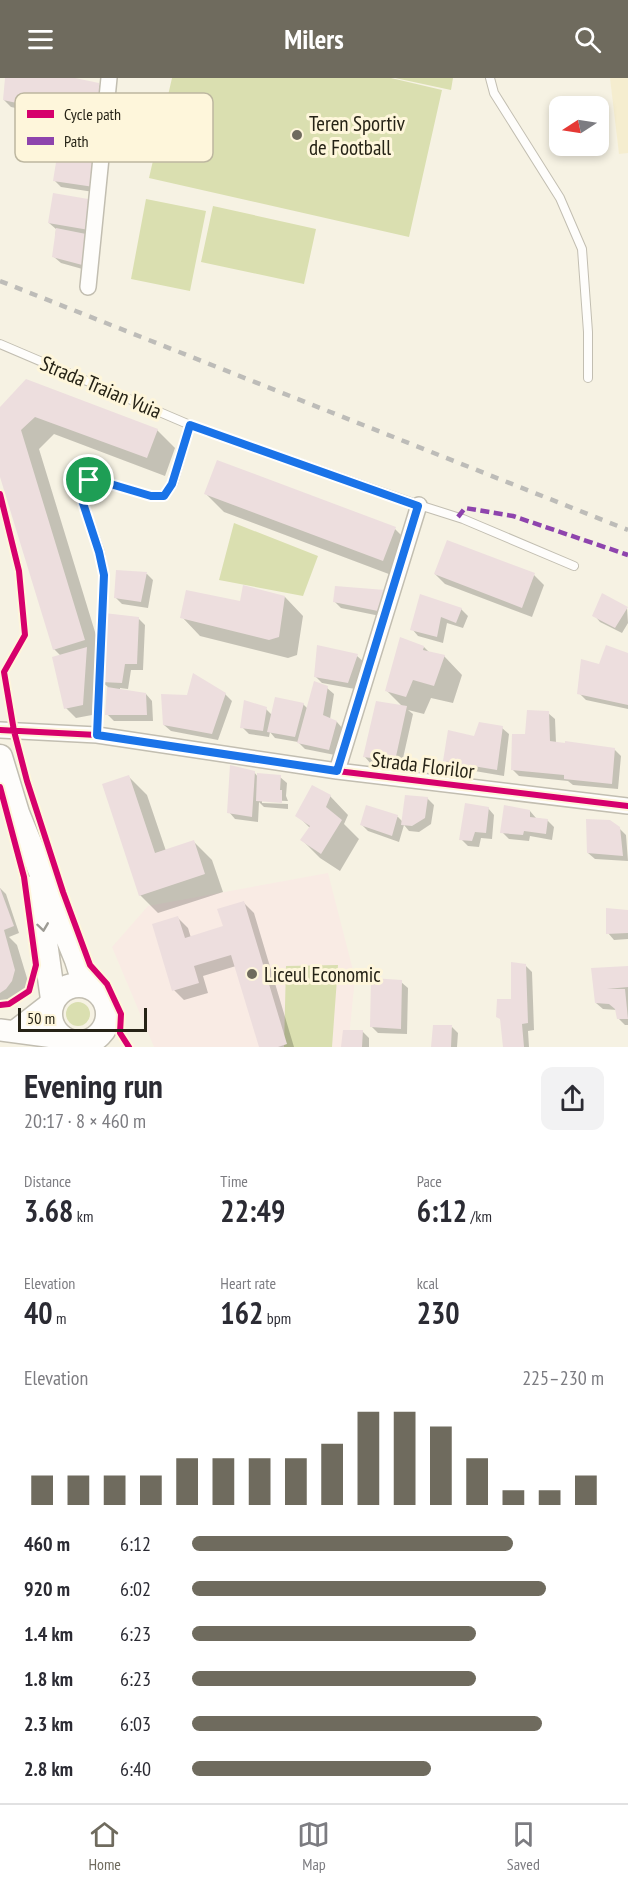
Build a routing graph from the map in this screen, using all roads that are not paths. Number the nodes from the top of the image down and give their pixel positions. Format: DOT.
graph roads {
  1 [pos="109,78"];
  2 [pos="490,78"];
  3 [pos="107,93"];
  4 [pos="101,162"];
  5 [pos="88,287"];
  6 [pos="0,344"];
  7 [pos="588,378"];
  8 [pos="190,425"];
  9 [pos="418,506"];
  10 [pos="574,566"];
  11 [pos="0,730"];
  12 [pos="97,735"];
  13 [pos="0,757"];
  14 [pos="337,771"];
  15 [pos="628,806"];
  16 [pos="9,813"];
  17 [pos="32,848"];
  18 [pos="85,985"];
  19 [pos="52,1001"];
  20 [pos="7,1031"];
  21 [pos="102,1042"];
  22 [pos="70,1043"];
  1 -- 3 [label="street"];
  2 -- 7 [label="lane"];
  4 -- 5 [label="street"];
  6 -- 8 [label="lane, Strada Traian Vuia"];
  8 -- 9 [label="lane, Strada Traian Vuia"];
  8 -- 12 [label="lane"];
  9 -- 10 [label="lane, Strada Traian Vuia"];
  9 -- 14 [label="street"];
  11 -- 12 [label="street, Strada Florilor"];
  12 -- 14 [label="street, Strada Florilor"];
  13 -- 16 [label="main road"];
  14 -- 15 [label="street, Strada Florilor"];
  16 -- 17 [label="main road"];
  17 -- 18 [label="main road"];
  17 -- 19 [label="main road, one-way"];
  18 -- 19 [label="main road"];
  18 -- 21 [label="main road"];
  19 -- 20 [label="street"];
  19 -- 22 [label="main road"];
  20 -- 22 [label="street"];
  21 -- 22 [label="main road"];
}
